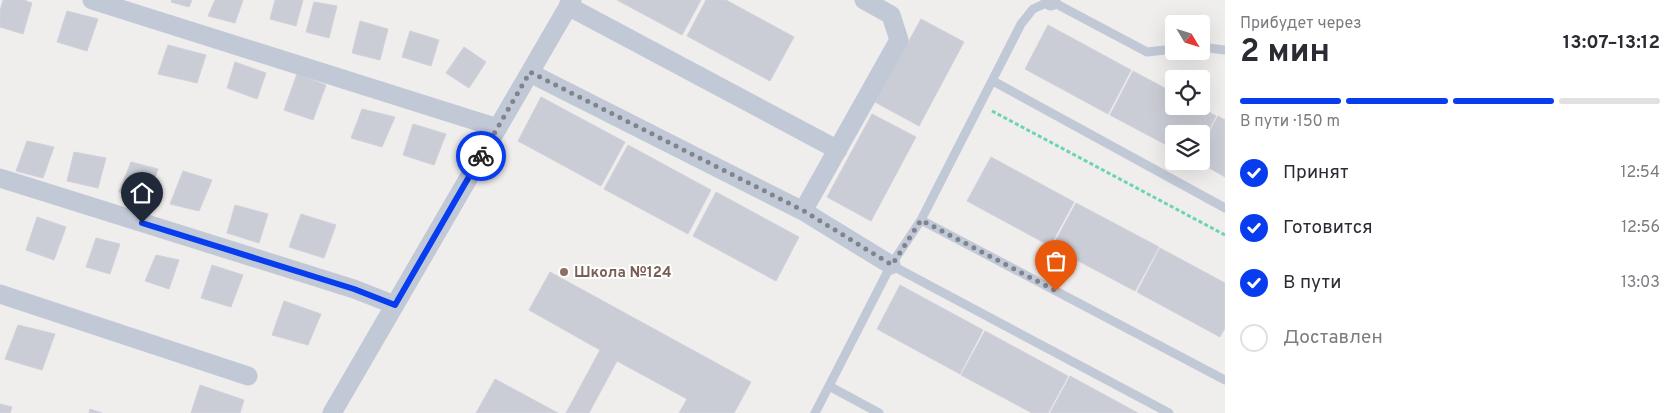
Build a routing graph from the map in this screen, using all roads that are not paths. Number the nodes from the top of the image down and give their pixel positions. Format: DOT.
graph roads {
  1 [pos="92,0"];
  2 [pos="864,0"];
  3 [pos="1050,0"];
  4 [pos="570,3"];
  5 [pos="1210,48"];
  6 [pos="1165,50"];
  7 [pos="1225,50"];
  8 [pos="530,72"];
  9 [pos="993,81"];
  10 [pos="498,128"];
  11 [pos="838,150"];
  12 [pos="0,178"];
  13 [pos="1225,208"];
  14 [pos="804,211"];
  15 [pos="921,220"];
  16 [pos="892,265"];
  17 [pos="0,294"];
  18 [pos="395,305"];
  19 [pos="248,376"];
  20 [pos="1225,380"];
  21 [pos="829,386"];
  22 [pos="332,413"];
  23 [pos="815,413"];
  24 [pos="879,413"];
  25 [pos="1169,413"];
  1 -- 10 [label="street"];
  2 -- 11 [label="street"];
  3 -- 6 [label="lane"];
  3 -- 9 [label="lane"];
  4 -- 8 [label="street"];
  4 -- 11 [label="street"];
  5 -- 7 [label="lane"];
  8 -- 10 [label="street"];
  8 -- 14 [label="street"];
  9 -- 13 [label="lane"];
  9 -- 15 [label="lane"];
  10 -- 18 [label="street"];
  11 -- 14 [label="street"];
  12 -- 18 [label="street"];
  14 -- 16 [label="street"];
  15 -- 16 [label="lane"];
  15 -- 20 [label="lane"];
  16 -- 21 [label="lane"];
  16 -- 25 [label="lane"];
  17 -- 19 [label="street"];
  18 -- 22 [label="street"];
  21 -- 23 [label="lane"];
  21 -- 24 [label="lane"];
}
